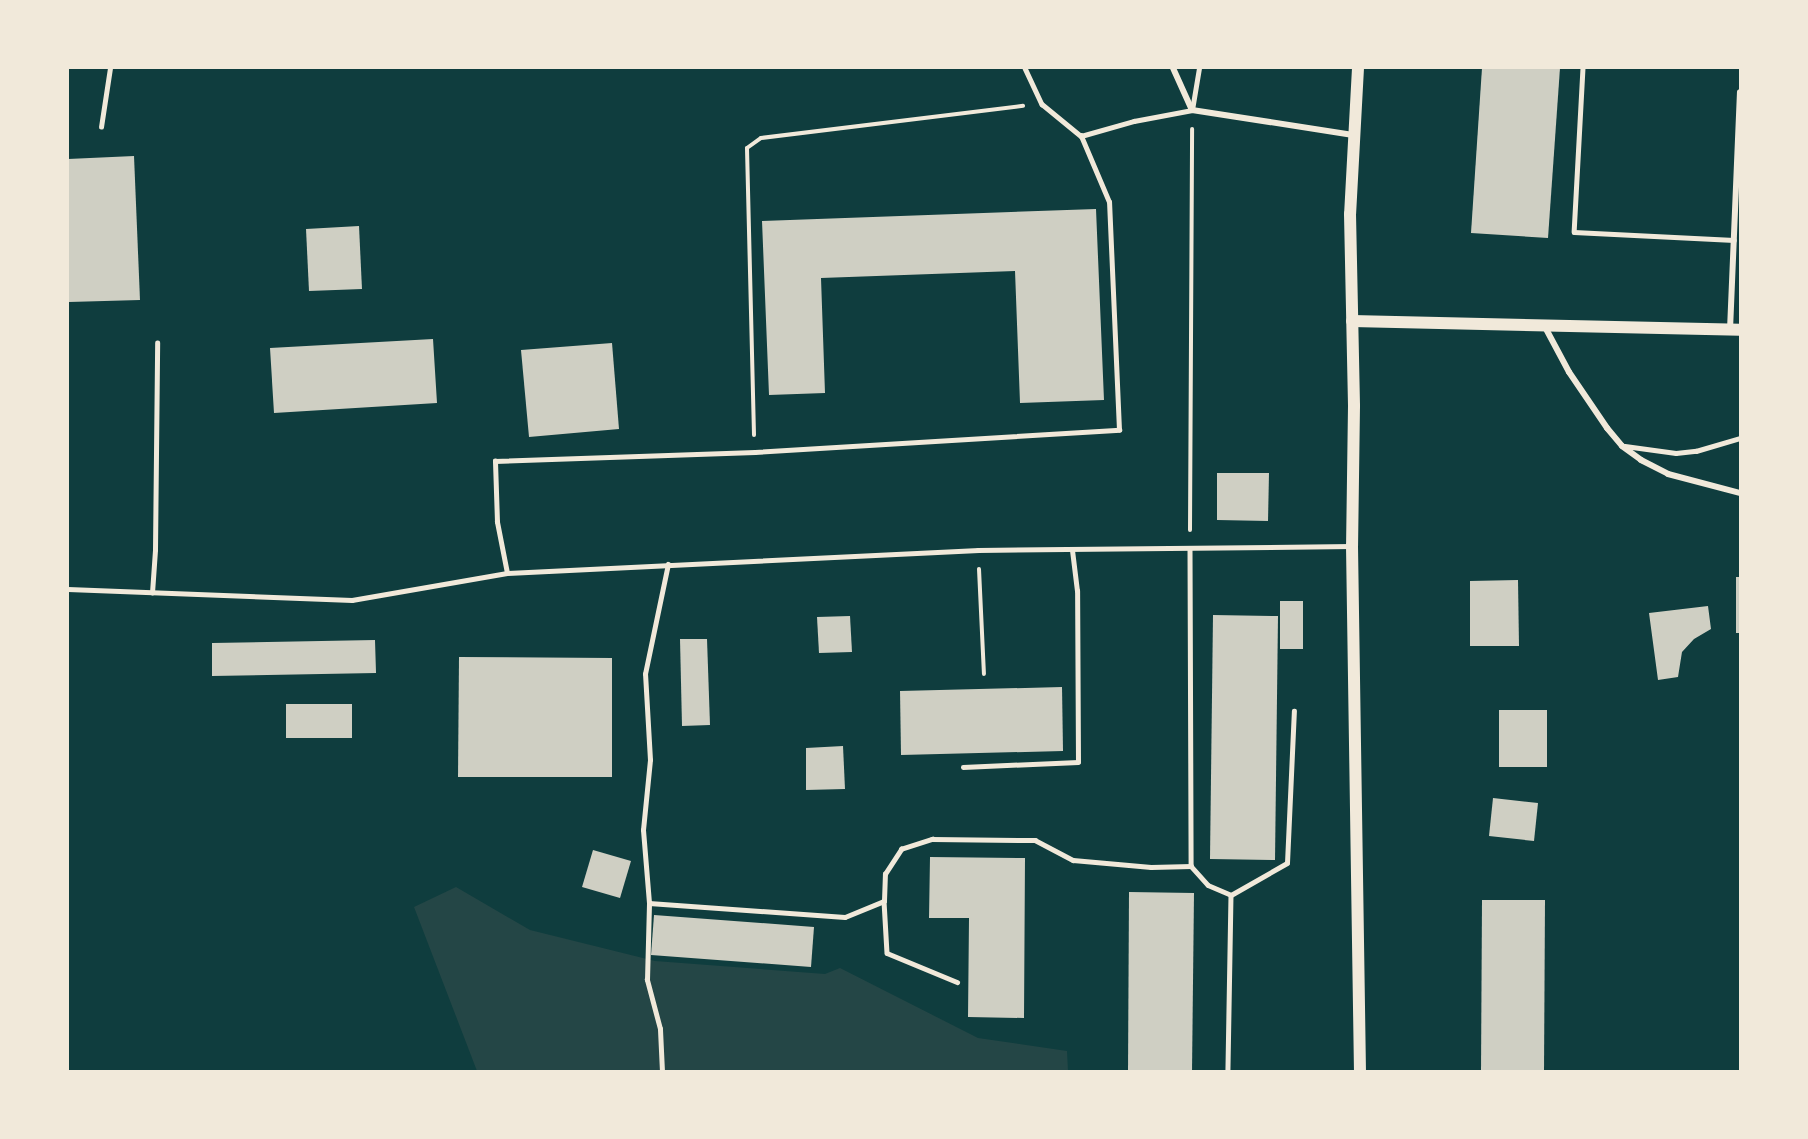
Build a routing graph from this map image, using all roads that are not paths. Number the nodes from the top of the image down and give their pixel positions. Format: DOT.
graph roads {
  1 [pos="111,68"];
  2 [pos="1026,68"];
  3 [pos="1173,68"];
  4 [pos="1199,68"];
  5 [pos="1358,68"];
  6 [pos="1583,68"];
  7 [pos="1740,92"];
  8 [pos="1192,110"];
  9 [pos="101,127"];
  10 [pos="1353,135"];
  11 [pos="1081,136"];
  12 [pos="1738,188"];
  13 [pos="1734,240"];
  14 [pos="1352,321"];
  15 [pos="1544,324"];
  16 [pos="1735,330"];
  17 [pos="157,343"];
  18 [pos="1740,438"];
  19 [pos="1622,446"];
  20 [pos="1740,493"];
  21 [pos="1352,546"];
  22 [pos="1190,548"];
  23 [pos="1072,550"];
  24 [pos="668,564"];
  25 [pos="507,573"];
  26 [pos="68,589"];
  27 [pos="152,593"];
  28 [pos="1294,711"];
  29 [pos="963,767"];
  30 [pos="1191,866"];
  31 [pos="1232,895"];
  32 [pos="884,901"];
  33 [pos="649,903"];
  34 [pos="957,982"];
  35 [pos="662,1071"];
  36 [pos="1228,1071"];
  37 [pos="1360,1071"];
  1 -- 9 [label="lane"];
  2 -- 11 [label="lane"];
  3 -- 8 [label="street"];
  4 -- 8 [label="lane"];
  5 -- 10 [label="main road"];
  6 -- 13 [label="lane"];
  7 -- 12 [label="street"];
  8 -- 10 [label="street"];
  8 -- 11 [label="lane"];
  10 -- 14 [label="main road"];
  11 -- 25 [label="lane"];
  12 -- 13 [label="street"];
  13 -- 16 [label="street"];
  14 -- 15 [label="main road"];
  14 -- 21 [label="main road"];
  15 -- 16 [label="main road"];
  15 -- 19 [label="street"];
  17 -- 27 [label="lane"];
  18 -- 19 [label="lane"];
  19 -- 20 [label="street"];
  21 -- 22 [label="lane"];
  21 -- 37 [label="main road"];
  22 -- 23 [label="lane"];
  22 -- 30 [label="lane"];
  23 -- 24 [label="lane"];
  23 -- 29 [label="lane"];
  24 -- 25 [label="lane"];
  24 -- 33 [label="lane"];
  25 -- 27 [label="lane"];
  26 -- 27 [label="lane"];
  28 -- 31 [label="lane"];
  30 -- 31 [label="lane"];
  30 -- 32 [label="lane"];
  31 -- 36 [label="lane"];
  32 -- 33 [label="lane"];
  32 -- 34 [label="lane"];
  33 -- 35 [label="lane"];
}
